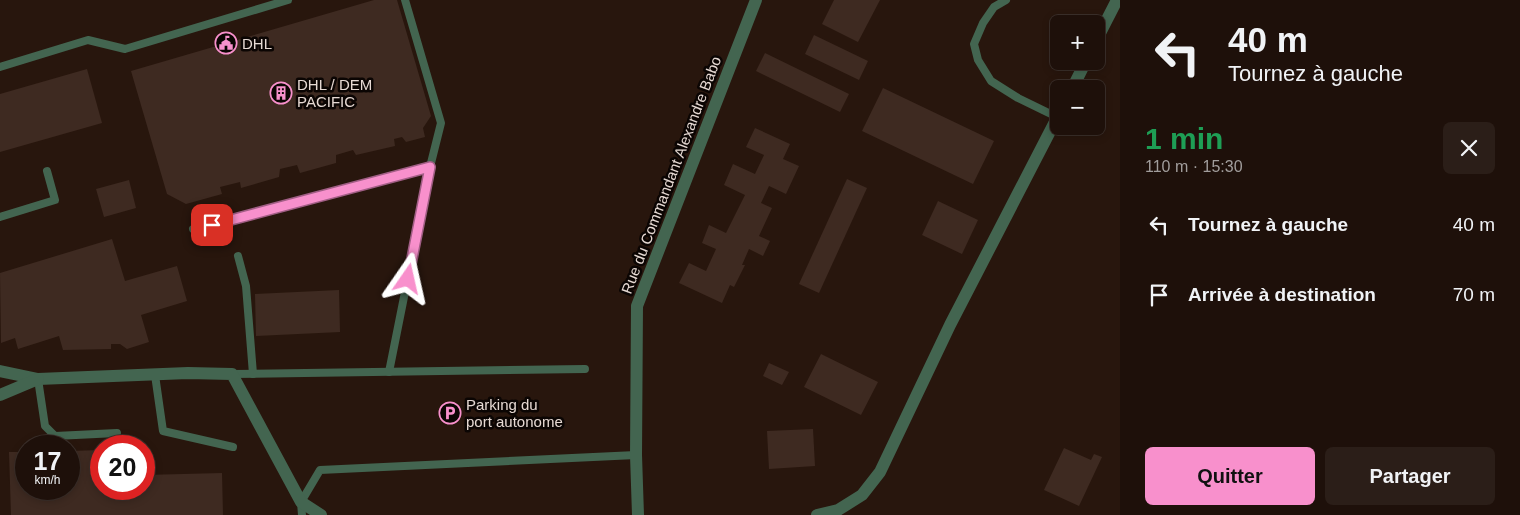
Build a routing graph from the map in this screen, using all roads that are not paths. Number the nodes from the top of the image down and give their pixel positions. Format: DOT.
graph roads {
  1 [pos="288,0"];
  2 [pos="405,0"];
  3 [pos="756,0"];
  4 [pos="1006,0"];
  5 [pos="1117,0"];
  6 [pos="1105,23"];
  7 [pos="0,67"];
  8 [pos="1050,112"];
  9 [pos="1050,131"];
  10 [pos="430,167"];
  11 [pos="48,171"];
  12 [pos="0,217"];
  13 [pos="193,230"];
  14 [pos="238,256"];
  15 [pos="585,369"];
  16 [pos="0,371"];
  17 [pos="389,372"];
  18 [pos="232,374"];
  19 [pos="253,374"];
  20 [pos="155,375"];
  21 [pos="38,379"];
  22 [pos="0,395"];
  23 [pos="117,433"];
  24 [pos="233,447"];
  25 [pos="636,455"];
  26 [pos="302,508"];
  27 [pos="321,515"];
  28 [pos="638,515"];
  29 [pos="817,515"];
  1 -- 7 [label="lane"];
  2 -- 10 [label="lane"];
  3 -- 25 [label="street, Rue du Commandant Alexandre Babo"];
  4 -- 8 [label="lane"];
  5 -- 6 [label="street"];
  9 -- 29 [label="street"];
  10 -- 13 [label="lane"];
  10 -- 17 [label="lane"];
  11 -- 12 [label="lane"];
  14 -- 19 [label="lane"];
  15 -- 17 [label="lane"];
  16 -- 21 [label="street"];
  17 -- 19 [label="lane"];
  18 -- 19 [label="lane"];
  18 -- 20 [label="street"];
  18 -- 26 [label="street"];
  20 -- 21 [label="street"];
  20 -- 24 [label="lane"];
  21 -- 22 [label="street"];
  21 -- 23 [label="lane"];
  25 -- 26 [label="lane"];
  25 -- 28 [label="street, Rue du Commandant Alexandre Babo"];
  26 -- 27 [label="street"];
}
